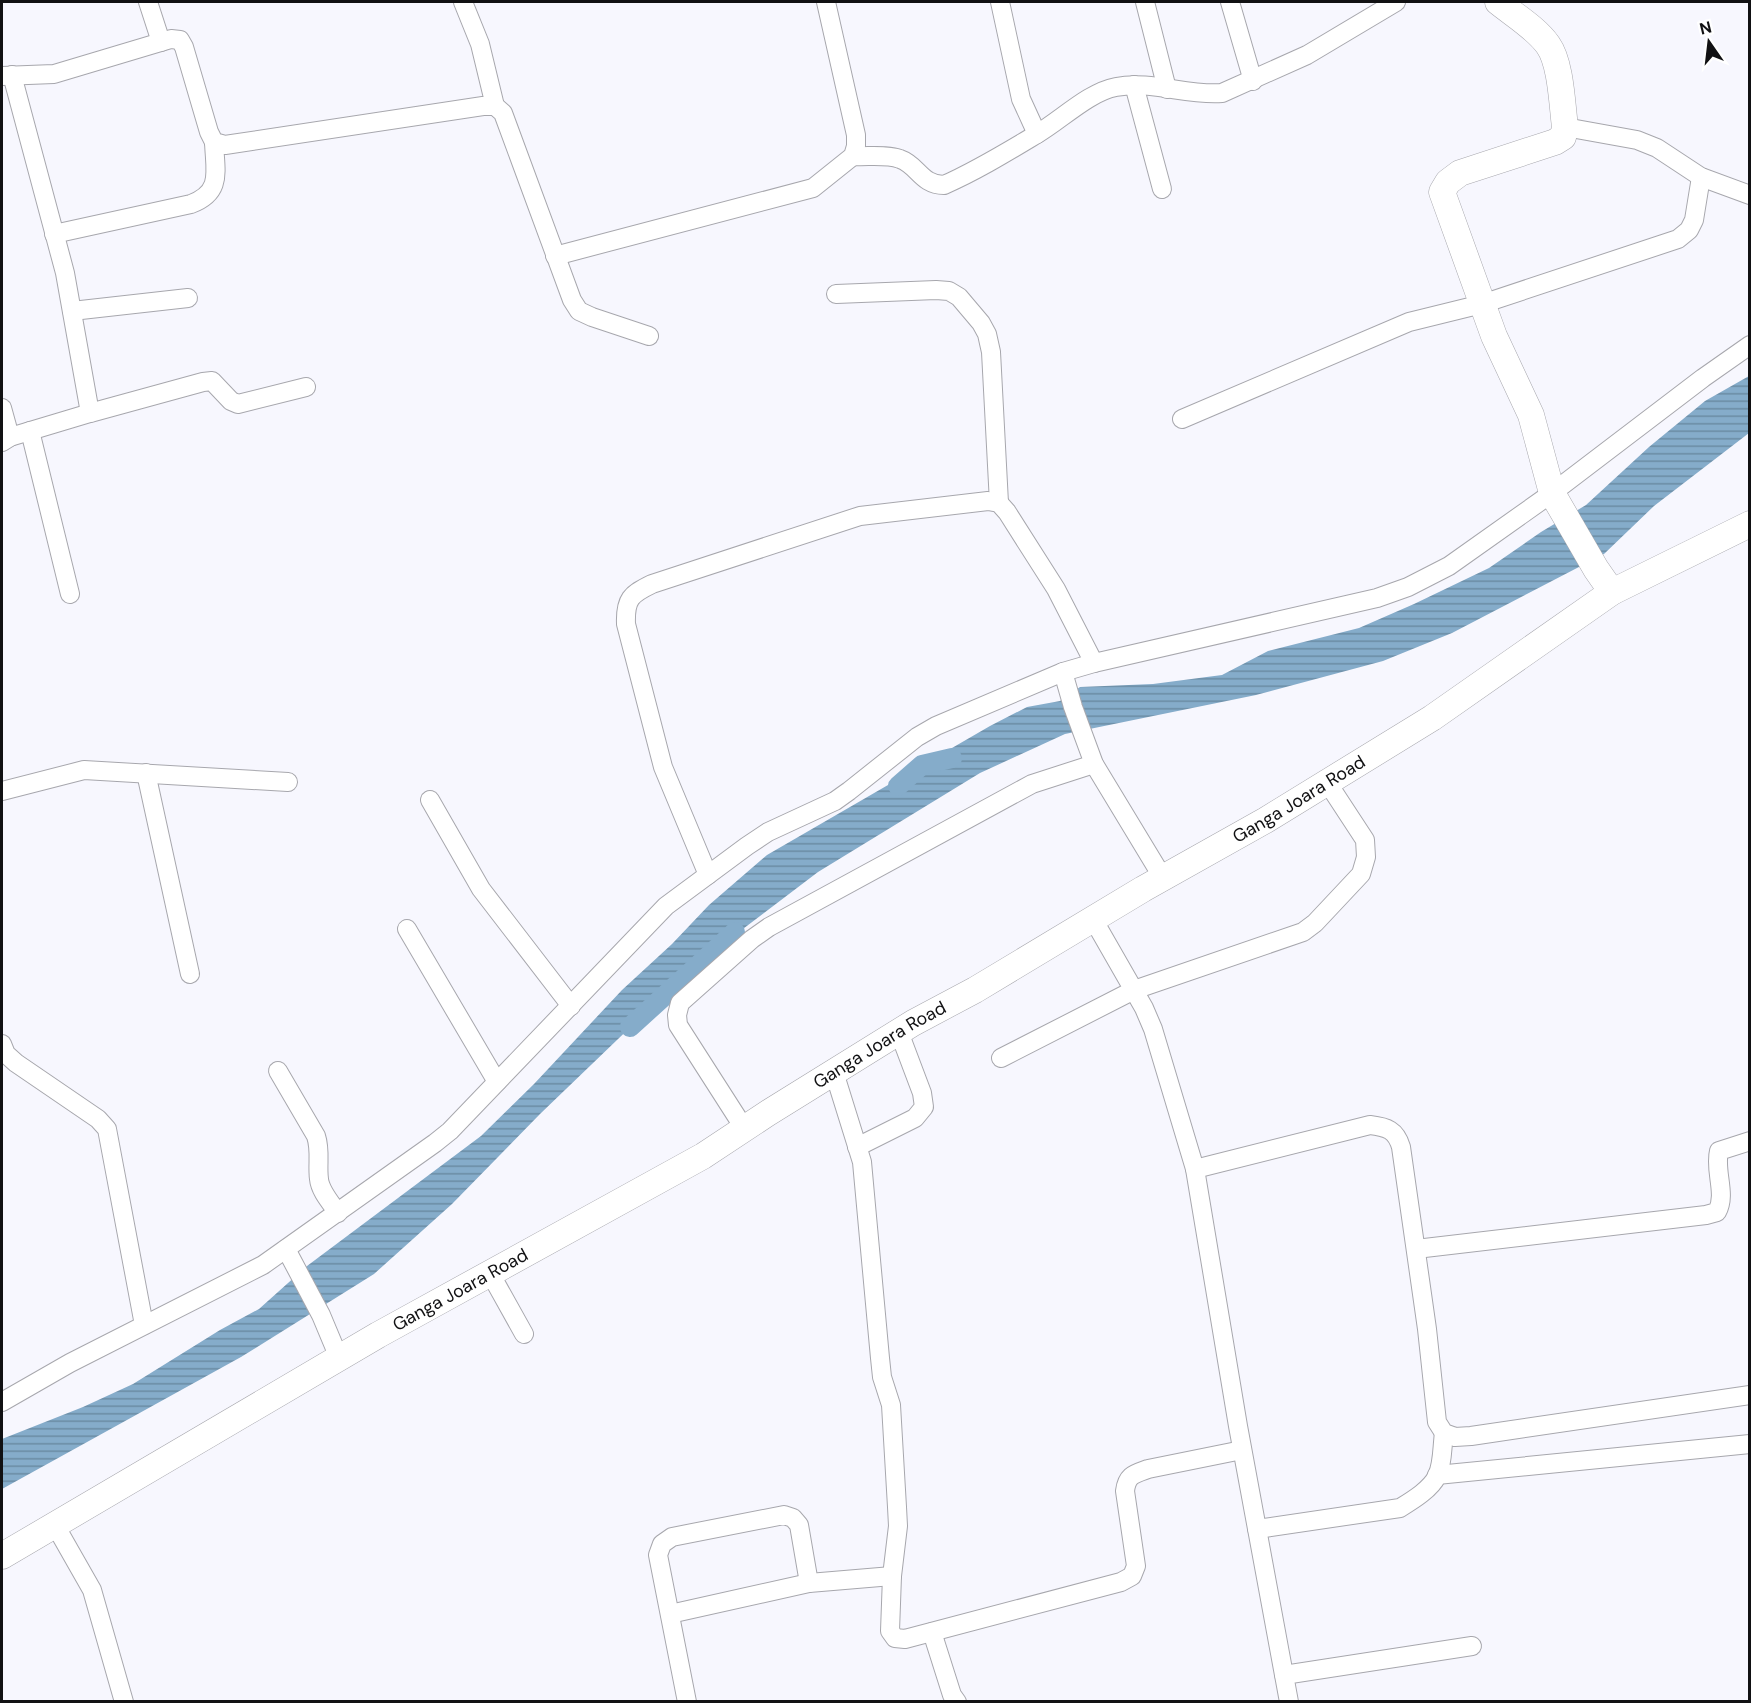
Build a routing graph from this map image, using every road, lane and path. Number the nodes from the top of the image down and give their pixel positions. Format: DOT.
graph roads {
  1 [pos="148,2"];
  2 [pos="464,2"];
  3 [pos="826,2"];
  4 [pos="1000,2"];
  5 [pos="1145,2"];
  6 [pos="1230,2"];
  7 [pos="1396,2"];
  8 [pos="1498,2"];
  9 [pos="161,42"];
  10 [pos="7,76"];
  11 [pos="1253,81"];
  12 [pos="1134,85"];
  13 [pos="1167,89"];
  14 [pos="495,106"];
  15 [pos="1565,127"];
  16 [pos="1037,134"];
  17 [pos="214,142"];
  18 [pos="853,156"];
  19 [pos="1701,177"];
  20 [pos="1162,189"];
  21 [pos="1749,195"];
  22 [pos="54,234"];
  23 [pos="555,256"];
  24 [pos="836,294"];
  25 [pos="188,298"];
  26 [pos="1482,304"];
  27 [pos="72,311"];
  28 [pos="649,336"];
  29 [pos="1749,345"];
  30 [pos="306,387"];
  31 [pos="2,408"];
  32 [pos="90,413"];
  33 [pos="1182,418"];
  34 [pos="30,431"];
  35 [pos="6,440"];
  36 [pos="1556,500"];
  37 [pos="999,502"];
  38 [pos="1749,524"];
  39 [pos="1612,592"];
  40 [pos="70,594"];
  41 [pos="1094,663"];
  42 [pos="1063,672"];
  43 [pos="1094,764"];
  44 [pos="146,774"];
  45 [pos="288,782"];
  46 [pos="1327,782"];
  47 [pos="2,791"];
  48 [pos="430,801"];
  49 [pos="708,875"];
  50 [pos="1163,878"];
  51 [pos="1093,919"];
  52 [pos="407,928"];
  53 [pos="190,974"];
  54 [pos="1134,990"];
  55 [pos="570,1006"];
  56 [pos="899,1032"];
  57 [pos="2,1044"];
  58 [pos="1001,1058"];
  59 [pos="278,1071"];
  60 [pos="834,1072"];
  61 [pos="497,1082"];
  62 [pos="744,1128"];
  63 [pos="1749,1141"];
  64 [pos="858,1147"];
  65 [pos="1195,1169"];
  66 [pos="338,1213"];
  67 [pos="286,1249"];
  68 [pos="1416,1250"];
  69 [pos="490,1274"];
  70 [pos="144,1325"];
  71 [pos="524,1334"];
  72 [pos="339,1358"];
  73 [pos="1749,1395"];
  74 [pos="2,1402"];
  75 [pos="1444,1433"];
  76 [pos="1749,1444"];
  77 [pos="1242,1450"];
  78 [pos="1437,1475"];
  79 [pos="55,1525"];
  80 [pos="1257,1529"];
  81 [pos="2,1556"];
  82 [pos="892,1576"];
  83 [pos="809,1583"];
  84 [pos="670,1614"];
  85 [pos="932,1632"];
  86 [pos="1472,1646"];
  87 [pos="1284,1675"];
  88 [pos="124,1701"];
  89 [pos="687,1701"];
  90 [pos="957,1701"];
  91 [pos="1290,1701"];
  1 -- 9 [label="street"];
  2 -- 14 [label="street"];
  3 -- 18 [label="street"];
  4 -- 16 [label="street"];
  5 -- 13 [label="street"];
  6 -- 11 [label="street"];
  7 -- 11 [label="street"];
  8 -- 15 [label="main road"];
  9 -- 10 [label="street"];
  9 -- 17 [label="street"];
  10 -- 22 [label="street"];
  11 -- 13 [label="street"];
  12 -- 13 [label="street"];
  12 -- 16 [label="street"];
  12 -- 20 [label="street"];
  14 -- 17 [label="street"];
  14 -- 23 [label="street"];
  15 -- 19 [label="street"];
  15 -- 26 [label="main road"];
  16 -- 18 [label="street"];
  17 -- 22 [label="street"];
  18 -- 23 [label="street"];
  19 -- 21 [label="street"];
  19 -- 26 [label="street"];
  22 -- 27 [label="street"];
  23 -- 28 [label="street"];
  24 -- 37 [label="street"];
  25 -- 27 [label="street"];
  26 -- 33 [label="street"];
  26 -- 36 [label="main road"];
  27 -- 32 [label="street"];
  29 -- 36 [label="street"];
  30 -- 32 [label="street"];
  31 -- 35 [label="street"];
  32 -- 34 [label="street"];
  34 -- 35 [label="street"];
  34 -- 40 [label="street"];
  36 -- 39 [label="main road"];
  36 -- 41 [label="street"];
  37 -- 41 [label="street"];
  37 -- 49 [label="street"];
  38 -- 39 [label="main road, Ganga Joara Road"];
  39 -- 46 [label="main road, Ganga Joara Road"];
  41 -- 42 [label="street"];
  42 -- 43 [label="street"];
  42 -- 49 [label="street"];
  43 -- 50 [label="street"];
  43 -- 62 [label="street"];
  44 -- 45 [label="street"];
  44 -- 47 [label="street"];
  44 -- 53 [label="street"];
  46 -- 50 [label="main road, Ganga Joara Road"];
  46 -- 54 [label="street"];
  48 -- 55 [label="street"];
  49 -- 55 [label="street"];
  50 -- 51 [label="main road, Ganga Joara Road"];
  51 -- 54 [label="street"];
  51 -- 56 [label="main road, Ganga Joara Road"];
  52 -- 61 [label="street"];
  54 -- 58 [label="street"];
  54 -- 65 [label="street"];
  55 -- 61 [label="street"];
  56 -- 60 [label="main road, Ganga Joara Road"];
  56 -- 64 [label="street"];
  57 -- 70 [label="street"];
  59 -- 66 [label="street"];
  60 -- 62 [label="main road, Ganga Joara Road"];
  60 -- 64 [label="street"];
  61 -- 66 [label="street"];
  62 -- 69 [label="main road, Ganga Joara Road"];
  63 -- 68 [label="street"];
  64 -- 82 [label="street"];
  65 -- 68 [label="street"];
  65 -- 77 [label="street"];
  66 -- 67 [label="street"];
  67 -- 70 [label="street"];
  67 -- 72 [label="street"];
  68 -- 75 [label="street"];
  69 -- 71 [label="street"];
  69 -- 72 [label="main road, Ganga Joara Road"];
  70 -- 74 [label="street"];
  72 -- 79 [label="main road, Ganga Joara Road"];
  73 -- 75 [label="street"];
  75 -- 78 [label="street"];
  76 -- 78 [label="street"];
  77 -- 80 [label="street"];
  77 -- 85 [label="street"];
  78 -- 80 [label="street"];
  79 -- 81 [label="main road, Ganga Joara Road"];
  79 -- 88 [label="street"];
  80 -- 87 [label="street"];
  82 -- 83 [label="street"];
  82 -- 85 [label="street"];
  83 -- 84 [label="street"];
  83 -- 84 [label="street"];
  84 -- 89 [label="street"];
  85 -- 90 [label="street"];
  86 -- 87 [label="street"];
  87 -- 91 [label="street"];
}
